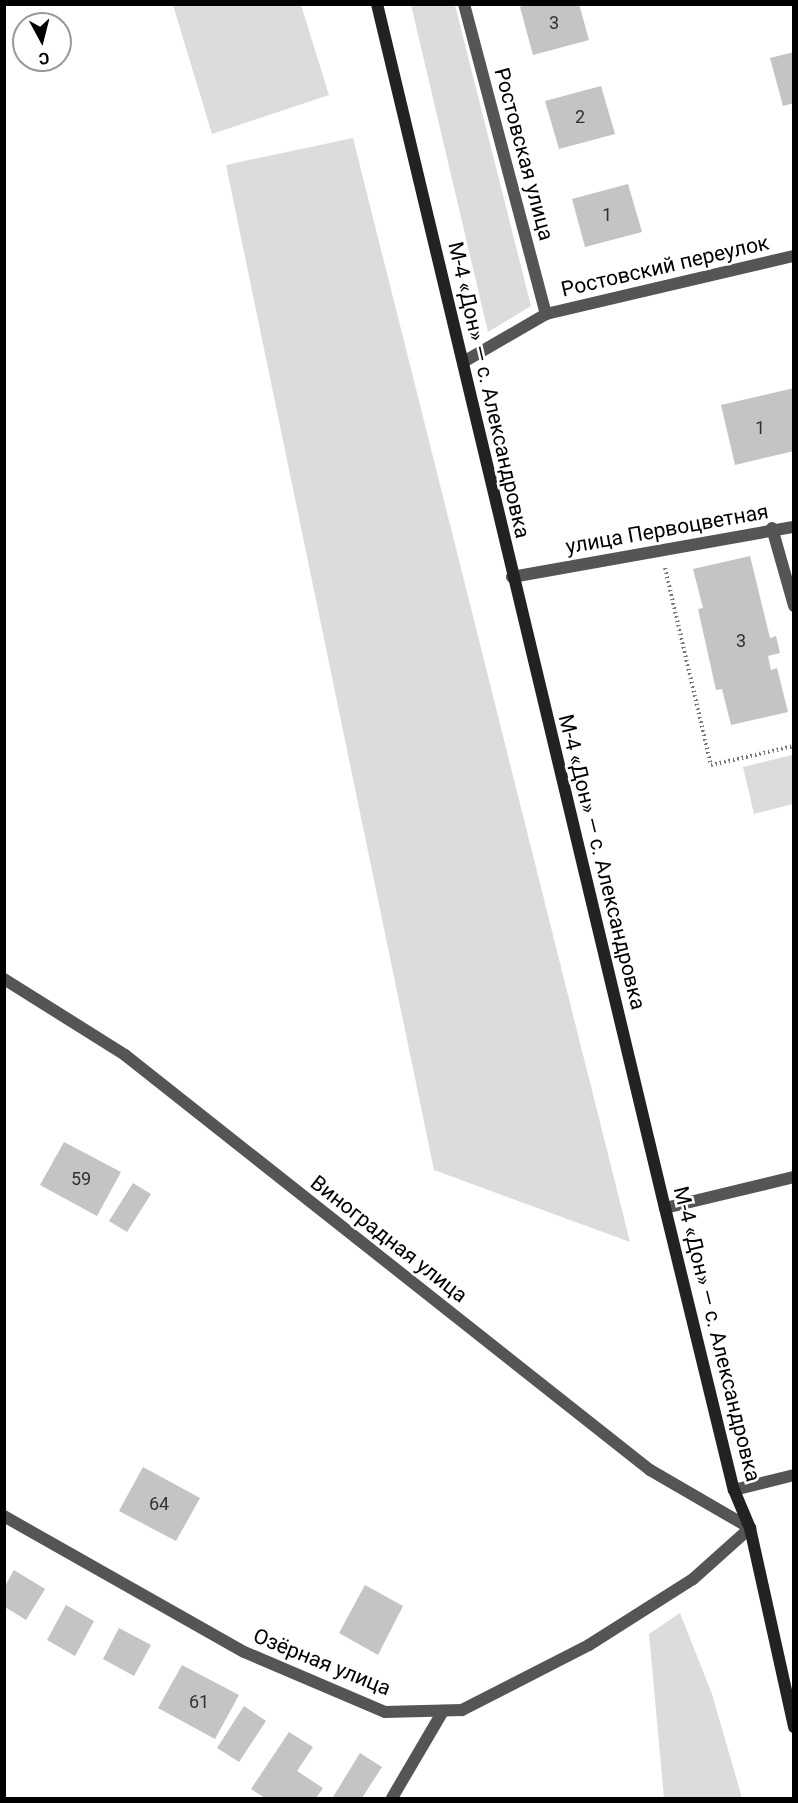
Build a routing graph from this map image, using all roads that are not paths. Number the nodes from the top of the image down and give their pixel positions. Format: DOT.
graph roads {
  1 [pos="377,4"];
  2 [pos="464,4"];
  3 [pos="794,256"];
  4 [pos="546,314"];
  5 [pos="465,361"];
  6 [pos="794,527"];
  7 [pos="772,528"];
  8 [pos="512,577"];
  9 [pos="794,606"];
  10 [pos="4,979"];
  11 [pos="794,1177"];
  12 [pos="665,1208"];
  13 [pos="794,1475"];
  14 [pos="734,1490"];
  15 [pos="4,1516"];
  16 [pos="750,1528"];
  17 [pos="443,1711"];
  18 [pos="794,1727"];
  19 [pos="392,1798"];
  1 -- 5 [label="main road, М-4 «Дон» — с. Александровка"];
  2 -- 4 [label="street, Ростовская улица"];
  3 -- 4 [label="street, Ростовский переулок"];
  4 -- 5 [label="street, Ростовский переулок"];
  5 -- 8 [label="main road, М-4 «Дон» — с. Александровка"];
  6 -- 7 [label="street, улица Первоцветная"];
  7 -- 8 [label="street, улица Первоцветная"];
  7 -- 9 [label="street"];
  8 -- 12 [label="main road, М-4 «Дон» — с. Александровка"];
  10 -- 16 [label="street, Виноградная улица"];
  11 -- 12 [label="street"];
  12 -- 14 [label="main road, М-4 «Дон» — с. Александровка"];
  13 -- 14 [label="street"];
  14 -- 16 [label="main road, М-4 «Дон» — с. Александровка"];
  15 -- 17 [label="street, Озёрная улица"];
  16 -- 17 [label="street, Озёрная улица"];
  16 -- 18 [label="main road, М-4 «Дон» — с. Александровка"];
  17 -- 19 [label="street"];
}
